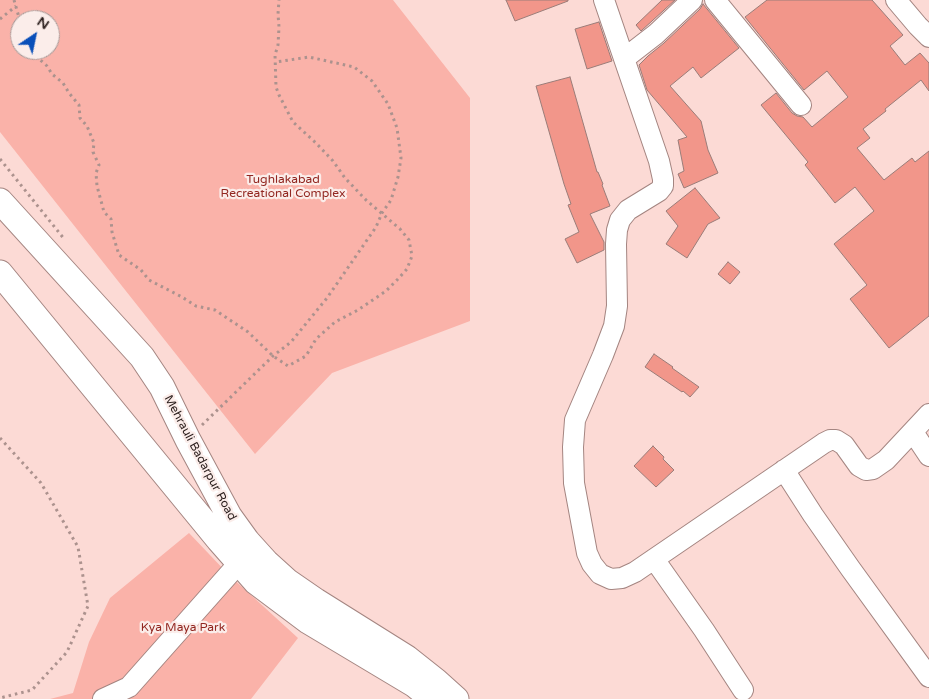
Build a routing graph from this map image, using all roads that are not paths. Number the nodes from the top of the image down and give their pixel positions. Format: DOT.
graph roads {
  1 [pos="604,0"];
  2 [pos="692,0"];
  3 [pos="715,0"];
  4 [pos="896,0"];
  5 [pos="929,38"];
  6 [pos="625,58"];
  7 [pos="801,106"];
  8 [pos="0,201"];
  9 [pos="0,273"];
  10 [pos="929,414"];
  11 [pos="913,432"];
  12 [pos="929,456"];
  13 [pos="784,470"];
  14 [pos="654,559"];
  15 [pos="239,563"];
  16 [pos="929,677"];
  17 [pos="743,690"];
  18 [pos="104,699"];
  19 [pos="432,699"];
  20 [pos="456,699"];
  1 -- 6 [label="street"];
  2 -- 6 [label="street"];
  3 -- 7 [label="street"];
  4 -- 5 [label="street"];
  6 -- 14 [label="street"];
  8 -- 20 [label="main road, Mehrauli Badarpur Road"];
  9 -- 15 [label="main road, Mehrauli Badarpur Road"];
  10 -- 11 [label="street"];
  11 -- 12 [label="street"];
  11 -- 13 [label="street"];
  13 -- 14 [label="street"];
  13 -- 16 [label="street"];
  14 -- 17 [label="street"];
  15 -- 18 [label="street"];
  15 -- 19 [label="main road, Mehrauli Badarpur Road"];
}
